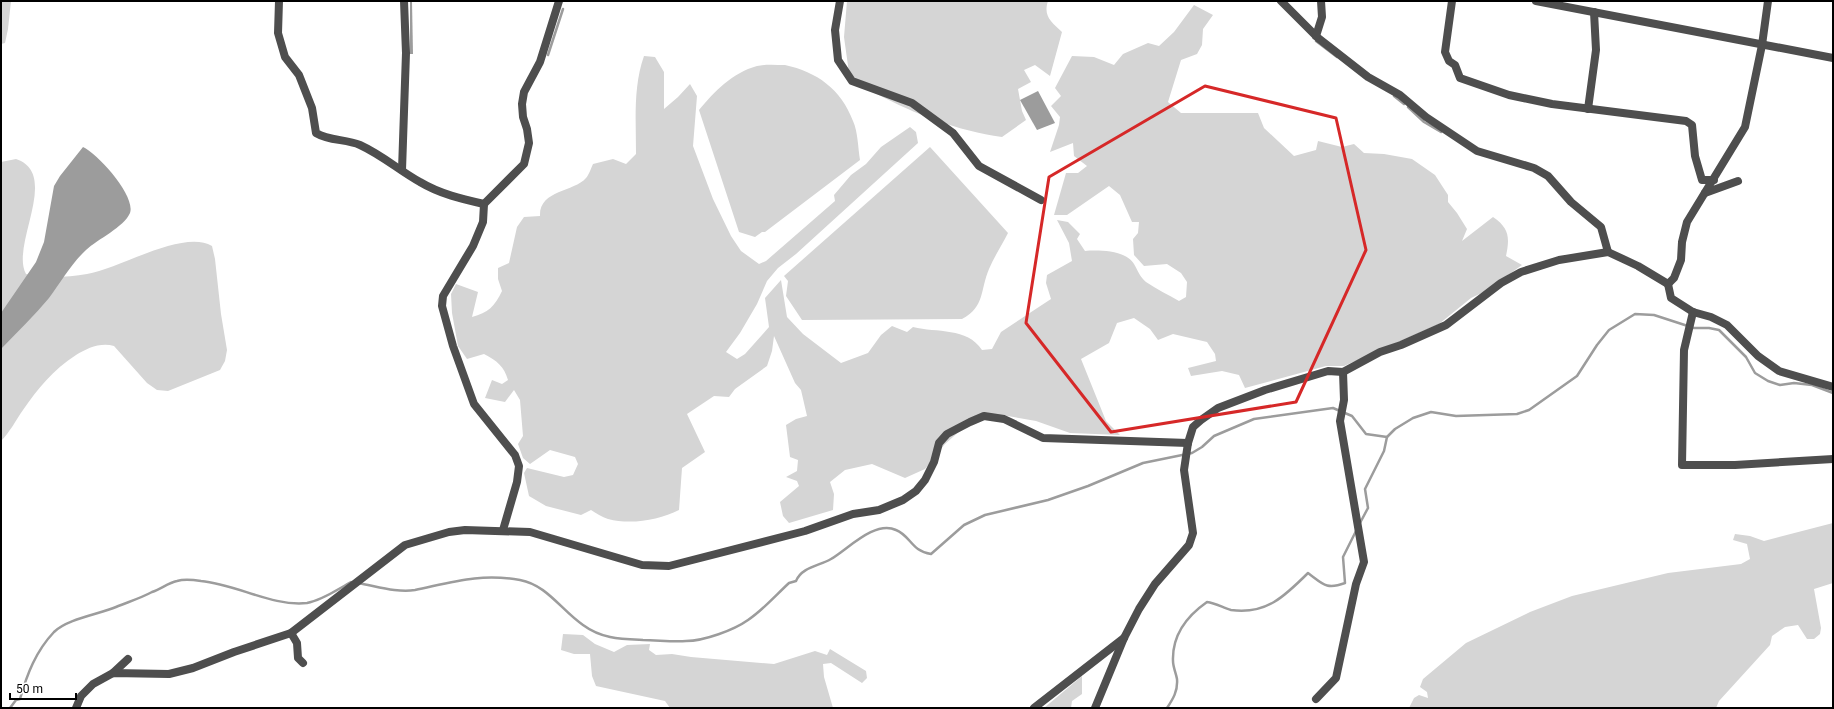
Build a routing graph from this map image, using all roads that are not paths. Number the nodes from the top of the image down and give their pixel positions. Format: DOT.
graph roads {
  1 [pos="279,1"];
  2 [pos="404,1"];
  3 [pos="559,1"];
  4 [pos="840,1"];
  5 [pos="1281,1"];
  6 [pos="1321,1"];
  7 [pos="1452,1"];
  8 [pos="1536,1"];
  9 [pos="1768,1"];
  10 [pos="1594,12"];
  11 [pos="1316,36"];
  12 [pos="1762,45"];
  13 [pos="1833,58"];
  14 [pos="1588,109"];
  15 [pos="402,170"];
  16 [pos="1714,180"];
  17 [pos="1738,181"];
  18 [pos="1705,193"];
  19 [pos="1041,200"];
  20 [pos="484,204"];
  21 [pos="1608,252"];
  22 [pos="1668,284"];
  23 [pos="1694,312"];
  24 [pos="1343,372"];
  25 [pos="1833,387"];
  26 [pos="1188,443"];
  27 [pos="1833,459"];
  28 [pos="503,530"];
  29 [pos="291,633"];
  30 [pos="1124,638"];
  31 [pos="291,649"];
  32 [pos="128,659"];
  33 [pos="113,673"];
  34 [pos="1316,699"];
  35 [pos="76,708"];
  36 [pos="1034,708"];
  37 [pos="1094,708"];
  1 -- 15 [label="street"];
  2 -- 15 [label="street"];
  3 -- 20 [label="street"];
  4 -- 19 [label="street"];
  5 -- 11 [label="street"];
  6 -- 11 [label="street"];
  7 -- 14 [label="street"];
  8 -- 10 [label="street"];
  9 -- 12 [label="street"];
  10 -- 12 [label="street"];
  10 -- 14 [label="street"];
  11 -- 21 [label="street"];
  12 -- 13 [label="street"];
  12 -- 16 [label="street"];
  14 -- 16 [label="street"];
  15 -- 20 [label="street"];
  16 -- 18 [label="street"];
  17 -- 18 [label="street"];
  18 -- 22 [label="street"];
  20 -- 28 [label="street"];
  21 -- 22 [label="street"];
  21 -- 24 [label="street"];
  22 -- 23 [label="street"];
  23 -- 25 [label="street"];
  23 -- 27 [label="street"];
  24 -- 26 [label="street"];
  24 -- 34 [label="street"];
  26 -- 28 [label="street"];
  26 -- 30 [label="street"];
  28 -- 29 [label="street"];
  29 -- 31 [label="street"];
  29 -- 33 [label="street"];
  30 -- 36 [label="street"];
  30 -- 37 [label="street"];
  32 -- 33 [label="street"];
  33 -- 35 [label="street"];
}
